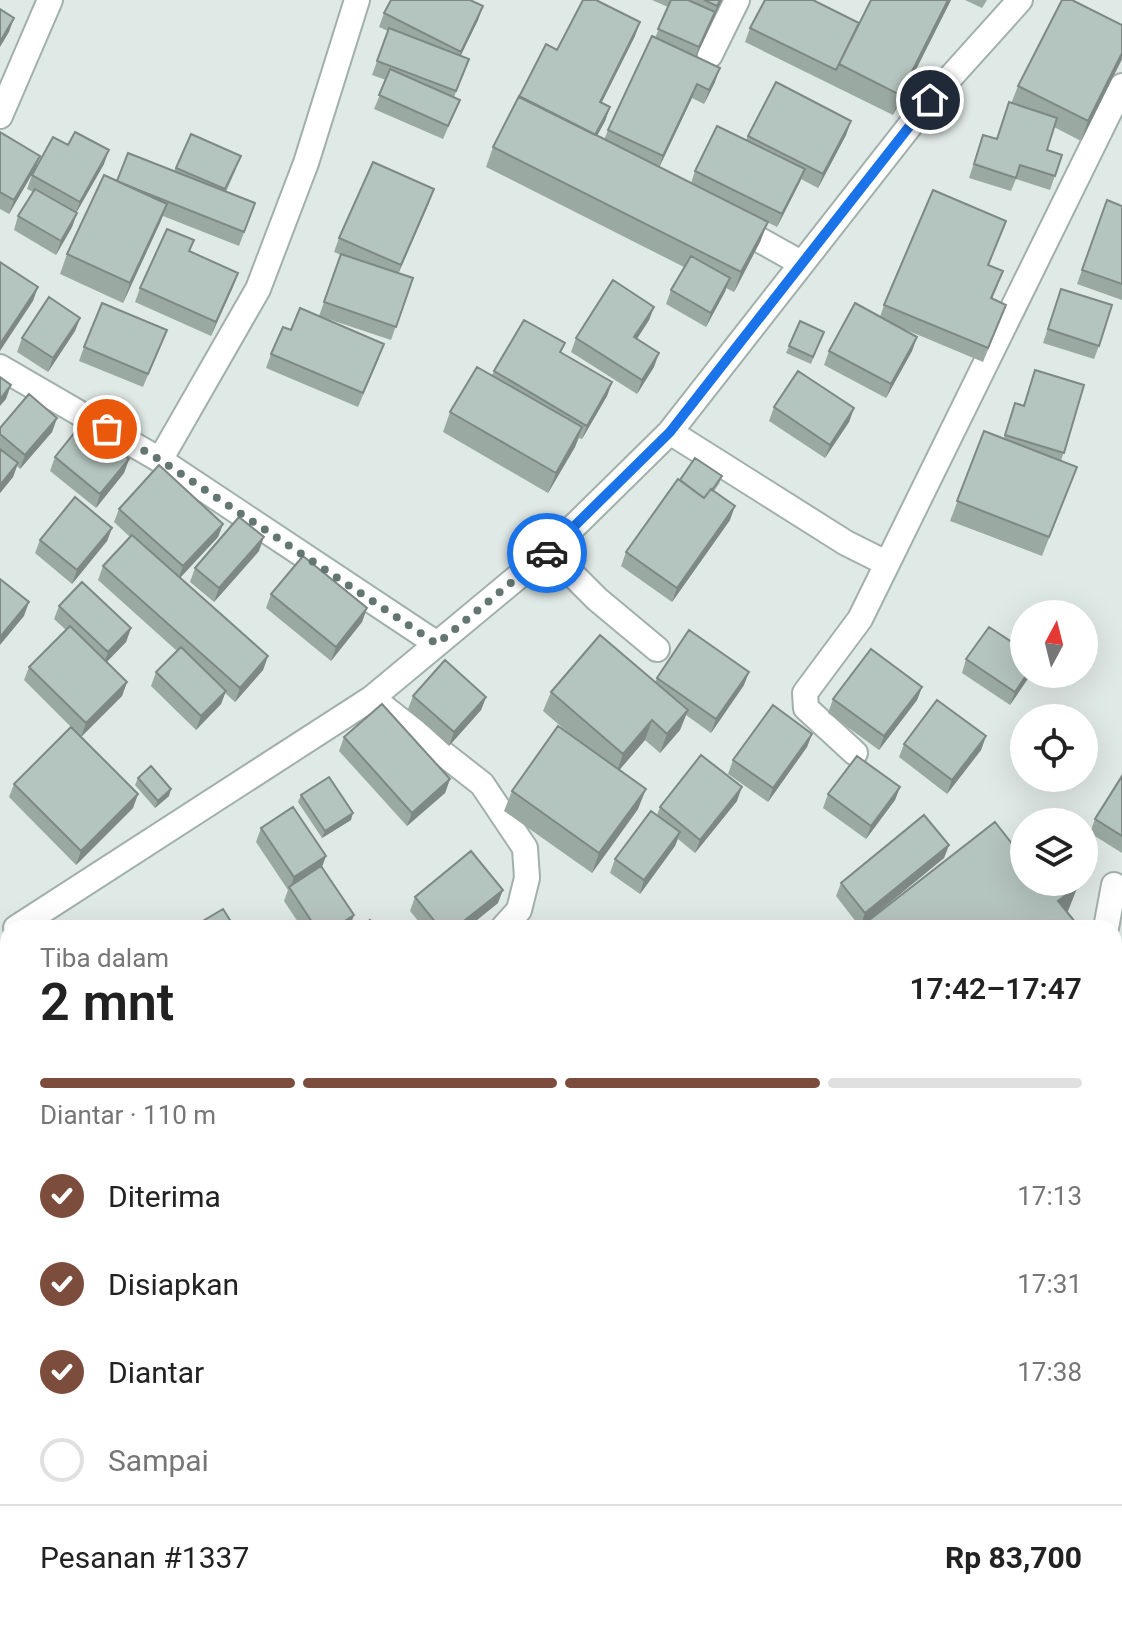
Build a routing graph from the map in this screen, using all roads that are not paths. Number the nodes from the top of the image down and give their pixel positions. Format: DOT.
graph roads {
  1 [pos="50,0"];
  2 [pos="357,0"];
  3 [pos="737,0"];
  4 [pos="1020,0"];
  5 [pos="710,55"];
  6 [pos="1122,86"];
  7 [pos="0,116"];
  8 [pos="717,217"];
  9 [pos="801,263"];
  10 [pos="0,367"];
  11 [pos="670,432"];
  12 [pos="160,460"];
  13 [pos="549,551"];
  14 [pos="886,563"];
  15 [pos="437,644"];
  16 [pos="657,649"];
  17 [pos="372,698"];
  18 [pos="855,753"];
  19 [pos="1114,885"];
  20 [pos="28,920"];
  21 [pos="510,920"];
  22 [pos="1107,920"];
  1 -- 7 [label="street"];
  2 -- 12 [label="street"];
  3 -- 5 [label="street"];
  4 -- 9 [label="street"];
  6 -- 14 [label="street"];
  8 -- 9 [label="street"];
  9 -- 11 [label="street"];
  10 -- 12 [label="street"];
  11 -- 13 [label="street"];
  11 -- 14 [label="street"];
  12 -- 15 [label="street"];
  13 -- 15 [label="street"];
  13 -- 16 [label="street"];
  14 -- 18 [label="street"];
  15 -- 17 [label="street"];
  17 -- 20 [label="street"];
  17 -- 21 [label="street"];
  19 -- 22 [label="street"];
}
